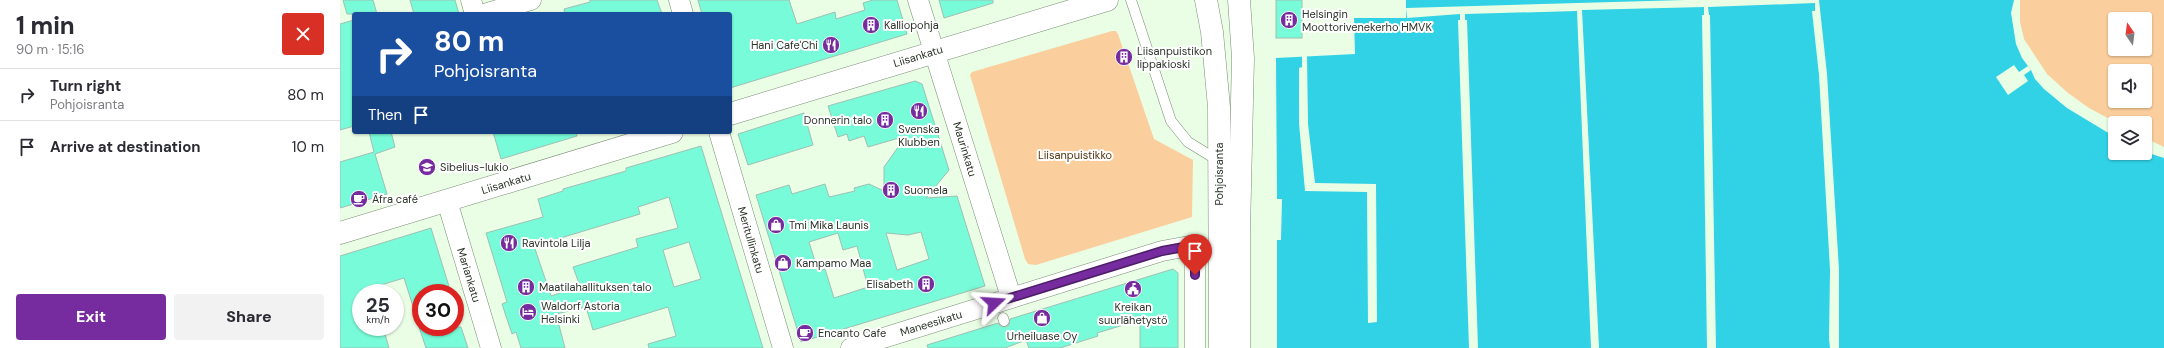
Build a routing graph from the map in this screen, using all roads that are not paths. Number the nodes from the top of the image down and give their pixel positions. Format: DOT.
graph roads {
  1 [pos="471,0"];
  2 [pos="531,0"];
  3 [pos="679,0"];
  4 [pos="918,0"];
  5 [pos="1107,0"];
  6 [pos="1131,0"];
  7 [pos="1206,0"];
  8 [pos="1239,0"];
  9 [pos="474,12"];
  10 [pos="491,12"];
  11 [pos="682,12"];
  12 [pos="935,51"];
  13 [pos="732,113"];
  14 [pos="665,134"];
  15 [pos="720,134"];
  16 [pos="1219,161"];
  17 [pos="447,201"];
  18 [pos="340,233"];
  19 [pos="1011,297"];
  20 [pos="491,348"];
  21 [pos="783,348"];
  22 [pos="850,348"];
  23 [pos="1195,348"];
  24 [pos="1220,348"];
  25 [pos="1239,348"];
  1 -- 9 [label="street"];
  2 -- 10 [label="street"];
  3 -- 11 [label="street"];
  4 -- 12 [label="street, Maurinkatu"];
  5 -- 12 [label="street, Liisankatu"];
  6 -- 16 [label="lane"];
  7 -- 16 [label="street, Pohjoisranta"];
  8 -- 25 [label="street, Pohjoisranta"];
  12 -- 13 [label="street, Liisankatu"];
  12 -- 19 [label="street, Maurinkatu"];
  14 -- 17 [label="street, Liisankatu"];
  15 -- 21 [label="street, Meritullinkatu"];
  16 -- 24 [label="street, Pohjoisranta"];
  17 -- 18 [label="street, Liisankatu"];
  17 -- 20 [label="street, Mariankatu"];
  19 -- 22 [label="street, Maneesikatu"];
  19 -- 23 [label="street, Maneesikatu"];
}
